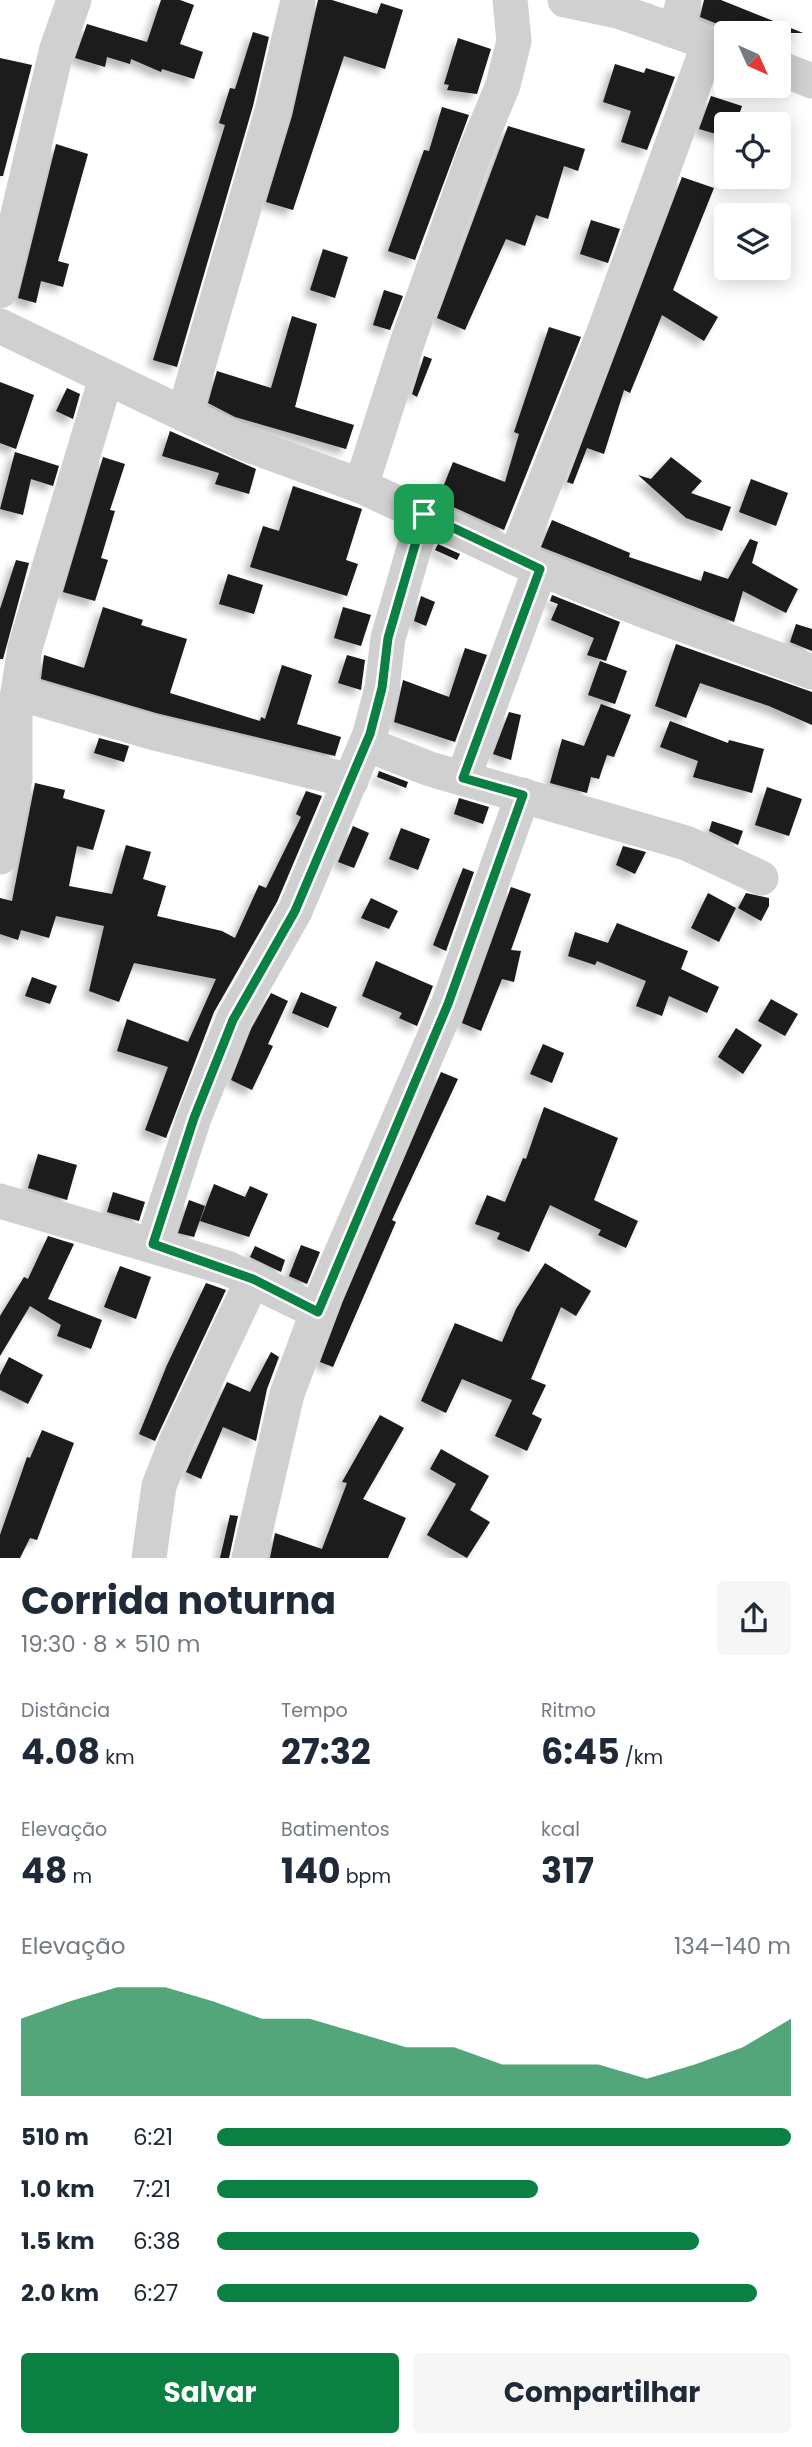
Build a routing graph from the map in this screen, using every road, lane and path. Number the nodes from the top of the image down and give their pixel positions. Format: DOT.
graph roads {
  1 [pos="74,0"];
  2 [pos="298,0"];
  3 [pos="510,0"];
  4 [pos="565,0"];
  5 [pos="679,15"];
  6 [pos="714,44"];
  7 [pos="714,54"];
  8 [pos="791,73"];
  9 [pos="812,81"];
  10 [pos="0,291"];
  11 [pos="0,326"];
  12 [pos="106,378"];
  13 [pos="184,414"];
  14 [pos="361,486"];
  15 [pos="424,514"];
  16 [pos="528,563"];
  17 [pos="812,672"];
  18 [pos="18,693"];
  19 [pos="366,744"];
  20 [pos="463,778"];
  21 [pos="351,781"];
  22 [pos="523,795"];
  23 [pos="0,857"];
  24 [pos="761,878"];
  25 [pos="0,1201"];
  26 [pos="153,1244"];
  27 [pos="253,1279"];
  28 [pos="318,1312"];
  29 [pos="149,1558"];
  30 [pos="249,1558"];
  1 -- 10 [label="street"];
  2 -- 13 [label="street"];
  3 -- 14 [label="street"];
  4 -- 5 [label="street"];
  5 -- 6 [label="street"];
  7 -- 16 [label="street"];
  8 -- 9 [label="street"];
  11 -- 12 [label="street"];
  12 -- 13 [label="street"];
  12 -- 18 [label="street"];
  13 -- 14 [label="street"];
  14 -- 15 [label="street"];
  15 -- 16 [label="street"];
  15 -- 19 [label="street"];
  16 -- 17 [label="street"];
  16 -- 20 [label="street"];
  18 -- 21 [label="street"];
  18 -- 23 [label="street"];
  19 -- 20 [label="street"];
  19 -- 21 [label="street"];
  20 -- 22 [label="street"];
  21 -- 26 [label="street"];
  22 -- 24 [label="street"];
  22 -- 28 [label="street"];
  25 -- 26 [label="street"];
  26 -- 27 [label="street"];
  27 -- 28 [label="street"];
  27 -- 29 [label="street"];
  28 -- 30 [label="street"];
}
